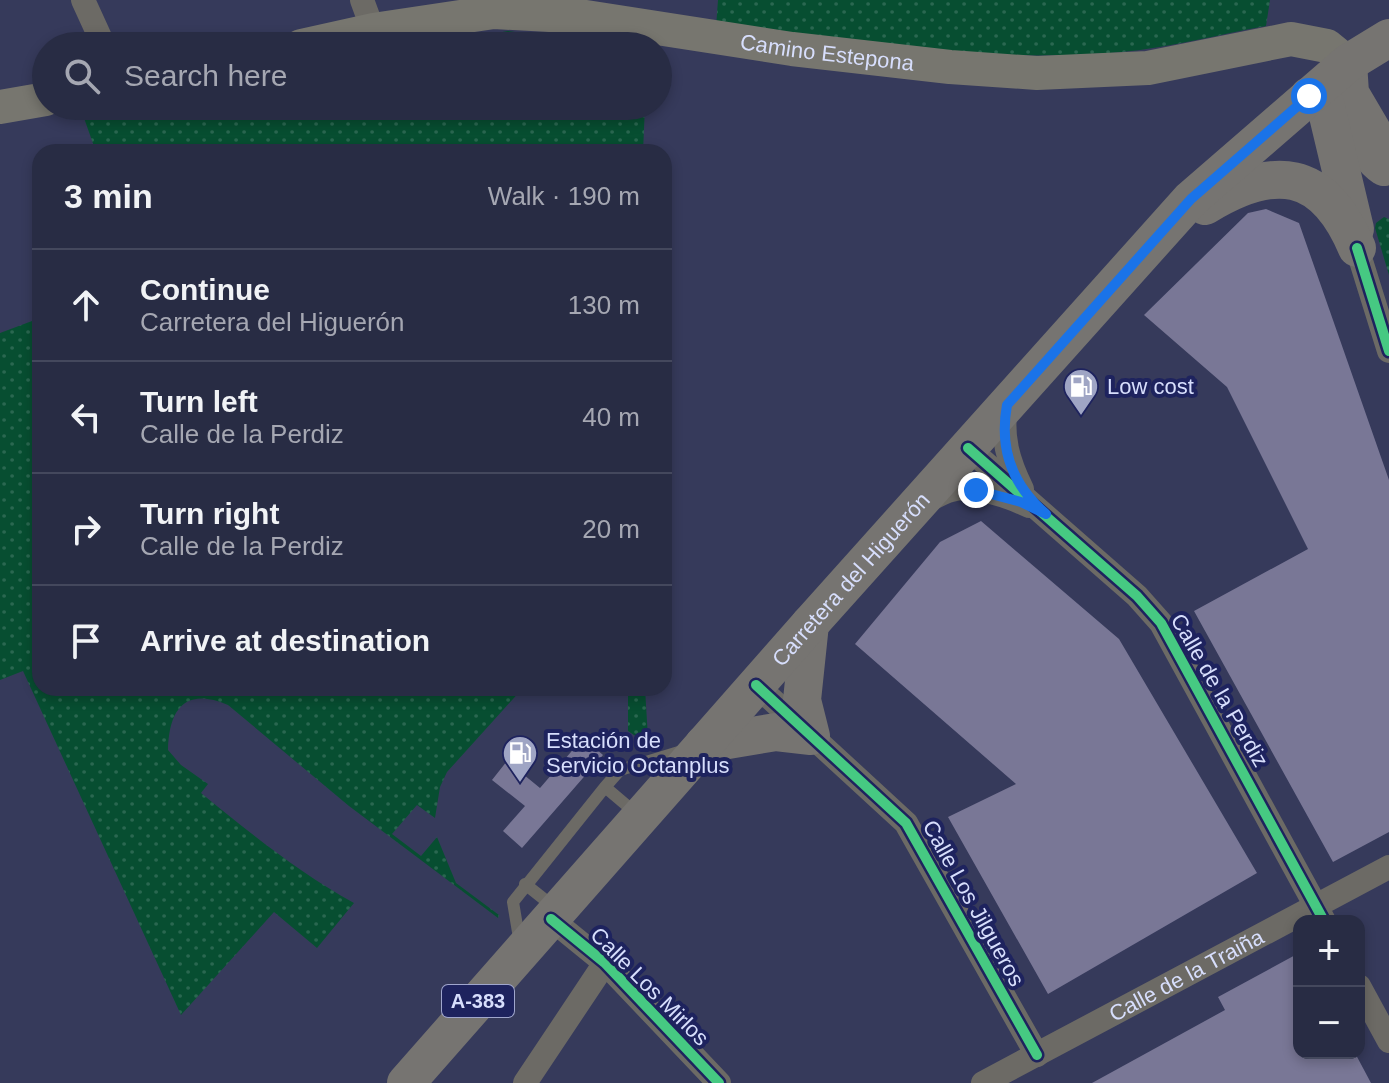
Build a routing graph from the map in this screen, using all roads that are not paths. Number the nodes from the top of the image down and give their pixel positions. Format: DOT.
graph roads {
  1 [pos="83,0"];
  2 [pos="368,15"];
  3 [pos="98,32"];
  4 [pos="331,32"];
  5 [pos="1389,38"];
  6 [pos="1329,82"];
  7 [pos="32,101"];
  8 [pos="0,107"];
  9 [pos="1387,174"];
  10 [pos="1345,183"];
  11 [pos="1357,248"];
  12 [pos="1134,263"];
  13 [pos="1389,351"];
  14 [pos="1007,405"];
  15 [pos="968,448"];
  16 [pos="1027,498"];
  17 [pos="914,507"];
  18 [pos="1046,514"];
  19 [pos="810,624"];
  20 [pos="756,685"];
  21 [pos="811,736"];
  22 [pos="704,744"];
  23 [pos="605,787"];
  24 [pos="641,817"];
  25 [pos="1389,867"];
  26 [pos="525,884"];
  27 [pos="1320,914"];
  28 [pos="555,915"];
  29 [pos="522,953"];
  30 [pos="605,963"];
  31 [pos="1360,987"];
  32 [pos="1389,1041"];
  33 [pos="1037,1055"];
  34 [pos="529,1081"];
  35 [pos="406,1083"];
  36 [pos="719,1083"];
  37 [pos="983,1083"];
  1 -- 3 [label="street"];
  2 -- 4 [label="main road, Camino Estepona"];
  2 -- 6 [label="main road, Camino Estepona"];
  5 -- 6 [label="main road, Carretera del Higuerón / A-383"];
  6 -- 9 [label="main road"];
  6 -- 10 [label="main road"];
  6 -- 12 [label="main road, Carretera del Higuerón / A-383"];
  7 -- 8 [label="main road"];
  9 -- 10 [label="main road"];
  10 -- 11 [label="main road"];
  11 -- 12 [label="main road"];
  11 -- 13 [label="street"];
  12 -- 14 [label="main road, Carretera del Higuerón / A-383"];
  14 -- 15 [label="main road, Carretera del Higuerón / A-383"];
  14 -- 16 [label="street, Calle de la Perdiz"];
  15 -- 16 [label="street, Calle de la Perdiz"];
  15 -- 17 [label="main road, Carretera del Higuerón / A-383"];
  16 -- 18 [label="street, Calle de la Perdiz"];
  17 -- 18 [label="street, Calle de la Perdiz"];
  17 -- 19 [label="main road, Carretera del Higuerón / A-383"];
  18 -- 27 [label="street, Calle de la Perdiz"];
  19 -- 20 [label="main road, Carretera del Higuerón / A-383"];
  19 -- 21 [label="main road"];
  20 -- 21 [label="street, Calle Los Jilgueros"];
  20 -- 22 [label="main road, Carretera del Higuerón / A-383"];
  21 -- 22 [label="main road"];
  21 -- 33 [label="street, Calle Los Jilgueros"];
  22 -- 23 [label="lane"];
  22 -- 24 [label="main road, Carretera del Higuerón / A-383"];
  23 -- 24 [label="lane"];
  23 -- 26 [label="lane"];
  24 -- 28 [label="main road, Carretera del Higuerón / A-383"];
  25 -- 27 [label="street, Calle de la Traiña"];
  26 -- 28 [label="lane"];
  26 -- 29 [label="lane"];
  27 -- 33 [label="street, Calle de la Traiña"];
  28 -- 29 [label="main road, Carretera del Higuerón / A-383"];
  28 -- 30 [label="street, Calle Los Mirlos"];
  29 -- 35 [label="main road, Carretera del Higuerón / A-383"];
  30 -- 34 [label="street"];
  30 -- 36 [label="street, Calle Los Mirlos"];
  31 -- 32 [label="street"];
  33 -- 37 [label="street, Calle de la Traiña"];
}
